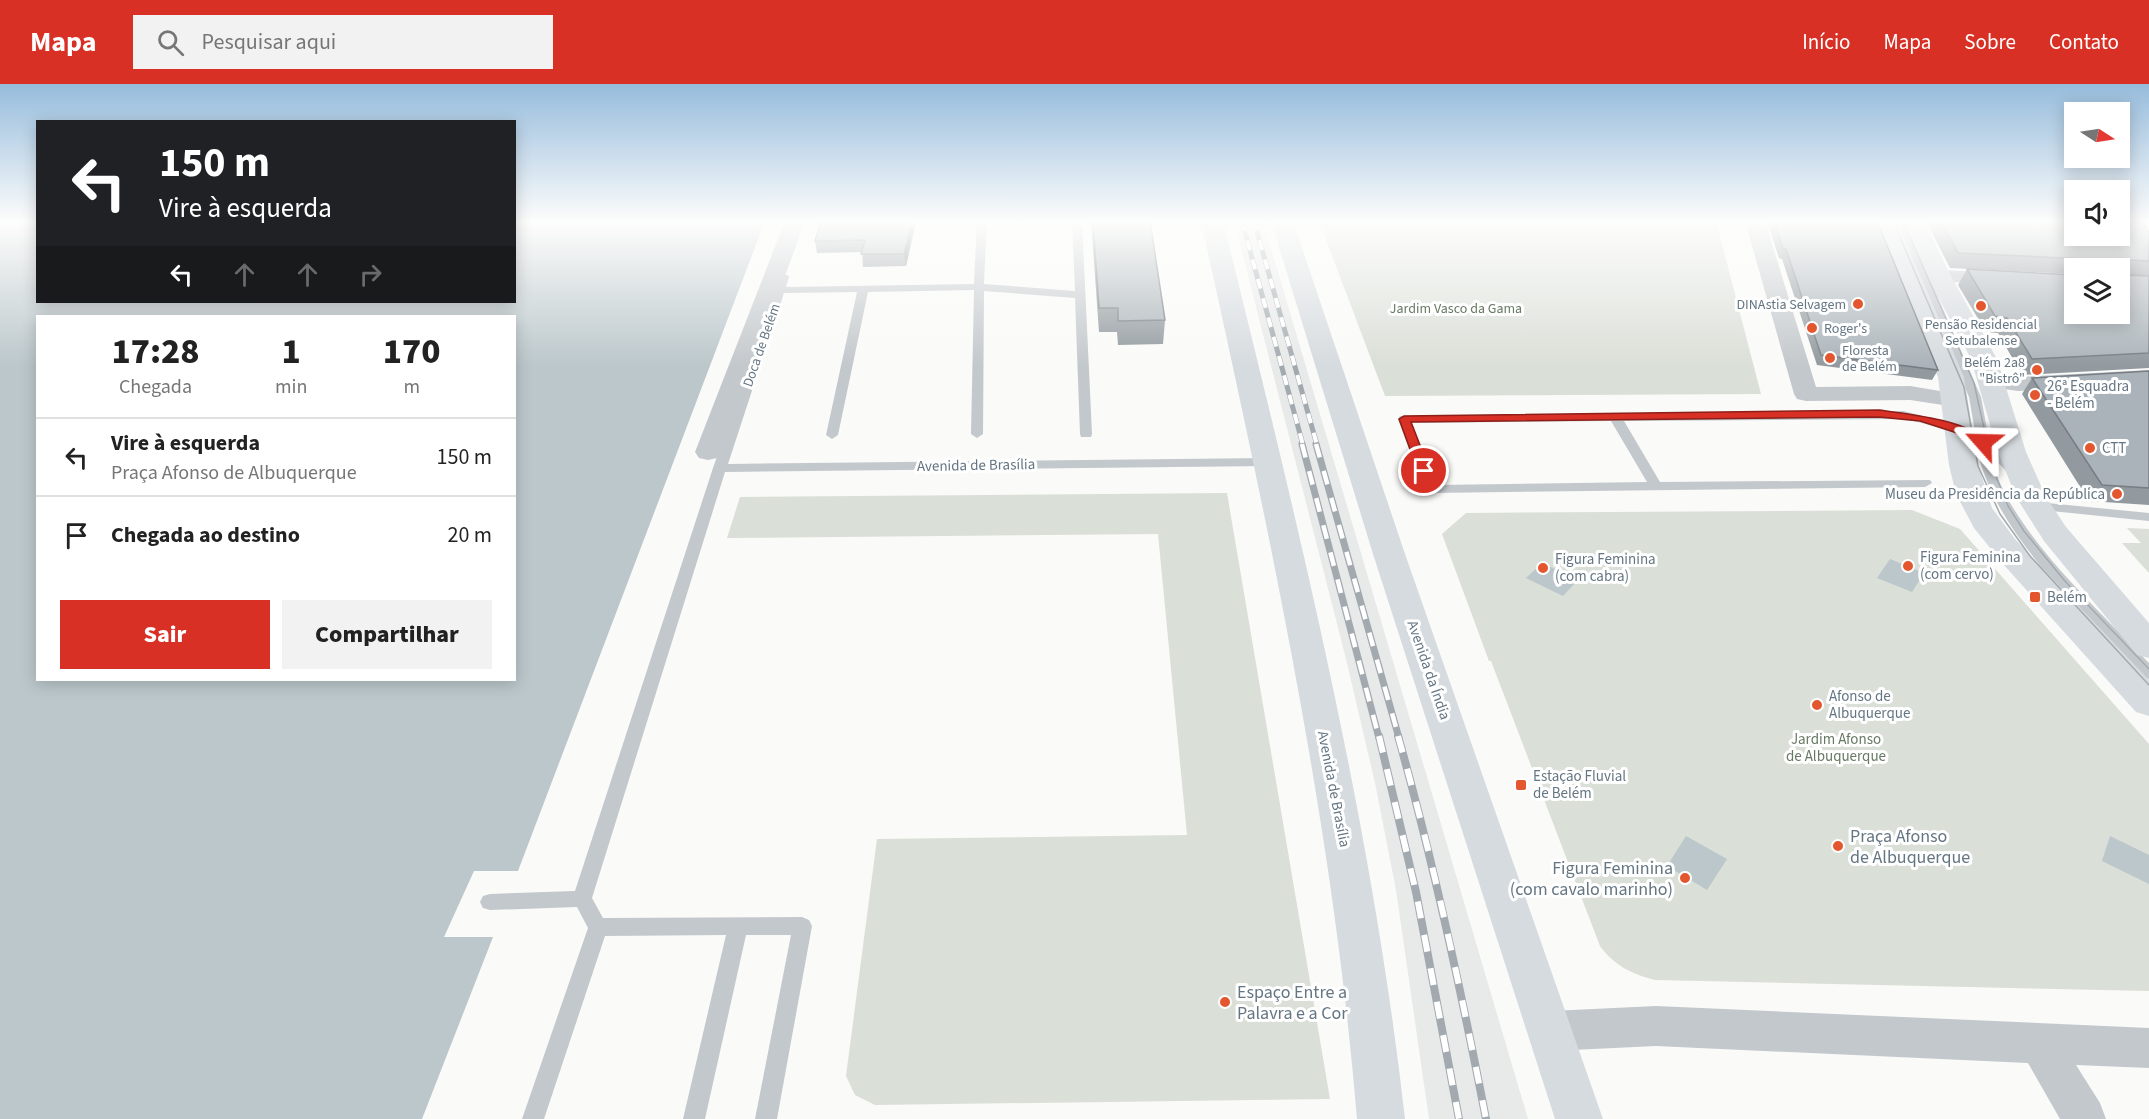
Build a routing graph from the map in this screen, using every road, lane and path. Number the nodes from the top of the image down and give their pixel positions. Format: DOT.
graph roads {
  1 [pos="782,269"];
  2 [pos="786,269"];
  3 [pos="980,269"];
  4 [pos="1080,269"];
  5 [pos="1223,269"];
  6 [pos="1298,269"];
  7 [pos="1769,269"];
  8 [pos="1906,269"];
  9 [pos="1921,269"];
  10 [pos="1936,269"];
  11 [pos="1939,276"];
  12 [pos="2064,282"];
  13 [pos="979,287"];
  14 [pos="863,289"];
  15 [pos="780,290"];
  16 [pos="1081,295"];
  17 [pos="2149,377"];
  18 [pos="1992,381"];
  19 [pos="1970,415"];
  20 [pos="1615,417"];
  21 [pos="977,434"];
  22 [pos="1086,434"];
  23 [pos="832,435"];
  24 [pos="714,460"];
  25 [pos="1268,462"];
  26 [pos="1925,483"];
  27 [pos="1656,486"];
  28 [pos="2034,501"];
  29 [pos="2149,517"];
  30 [pos="2149,646"];
  31 [pos="2149,673"];
  32 [pos="2149,703"];
  33 [pos="582,898"];
  34 [pos="490,902"];
  35 [pos="738,926"];
  36 [pos="598,927"];
  37 [pos="1551,1031"];
  38 [pos="2040,1044"];
  39 [pos="2149,1048"];
  40 [pos="533,1119"];
  41 [pos="694,1119"];
  42 [pos="766,1119"];
  43 [pos="1381,1119"];
  44 [pos="1580,1119"];
  45 [pos="2084,1119"];
  1 -- 24 [label="street, Doca de Belém"];
  2 -- 15 [label="lane, Doca de Belém"];
  3 -- 13 [label="lane"];
  4 -- 16 [label="lane"];
  5 -- 25 [label="main road, Avenida de Brasília"];
  6 -- 37 [label="main road, Avenida da Índia"];
  7 -- 19 [label="street"];
  8 -- 19 [label="main road"];
  9 -- 19 [label="lane"];
  10 -- 11 [label="main road"];
  11 -- 12 [label="street"];
  11 -- 18 [label="main road"];
  13 -- 14 [label="lane"];
  13 -- 16 [label="lane"];
  13 -- 21 [label="lane"];
  14 -- 15 [label="lane"];
  14 -- 23 [label="lane"];
  15 -- 24 [label="lane, Doca de Belém"];
  16 -- 22 [label="lane"];
  17 -- 18 [label="street"];
  18 -- 19 [label="main road"];
  19 -- 20 [label="lane"];
  19 -- 28 [label="main road"];
  19 -- 31 [label="lane"];
  19 -- 32 [label="main road"];
  20 -- 27 [label="lane"];
  20 -- 27 [label="lane"];
  24 -- 25 [label="lane, Avenida de Brasília"];
  24 -- 33 [label="lane"];
  25 -- 43 [label="main road, Avenida de Brasília"];
  26 -- 27 [label="lane"];
  28 -- 29 [label="lane"];
  28 -- 30 [label="main road"];
  33 -- 34 [label="lane"];
  33 -- 36 [label="lane"];
  35 -- 36 [label="lane"];
  35 -- 41 [label="lane"];
  35 -- 42 [label="lane"];
  36 -- 40 [label="lane"];
  37 -- 38 [label="street"];
  37 -- 44 [label="main road, Avenida da Índia"];
  38 -- 39 [label="street"];
  38 -- 45 [label="street"];
}
